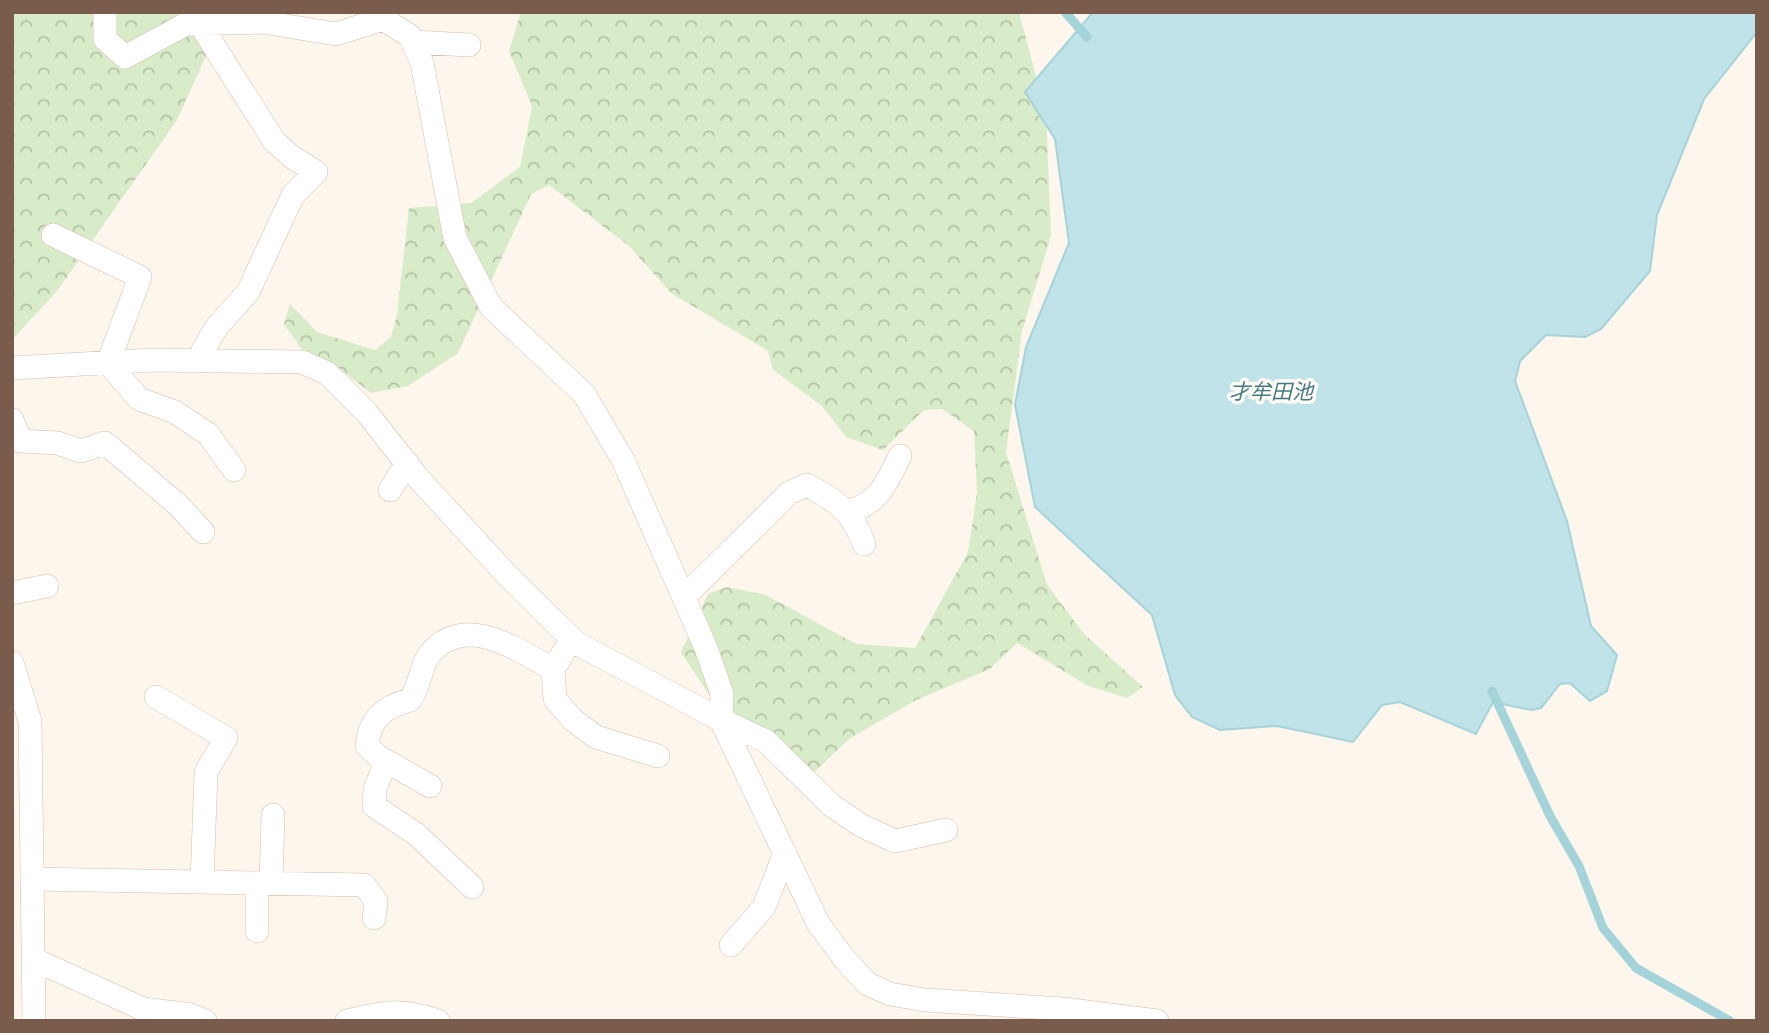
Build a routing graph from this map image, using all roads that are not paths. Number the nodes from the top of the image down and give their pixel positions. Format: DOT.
graph roads {
  1 [pos="106,12"];
  2 [pos="383,16"];
  3 [pos="200,24"];
  4 [pos="413,42"];
  5 [pos="469,45"];
  6 [pos="53,235"];
  7 [pos="197,361"];
  8 [pos="108,363"];
  9 [pos="12,368"];
  10 [pos="12,420"];
  11 [pos="900,456"];
  12 [pos="407,463"];
  13 [pos="234,470"];
  14 [pos="390,490"];
  15 [pos="847,512"];
  16 [pos="203,532"];
  17 [pos="864,544"];
  18 [pos="47,586"];
  19 [pos="12,593"];
  20 [pos="684,597"];
  21 [pos="572,639"];
  22 [pos="12,663"];
  23 [pos="553,669"];
  24 [pos="156,697"];
  25 [pos="721,720"];
  26 [pos="658,755"];
  27 [pos="386,762"];
  28 [pos="430,786"];
  29 [pos="273,815"];
  30 [pos="22,818"];
  31 [pos="946,830"];
  32 [pos="785,853"];
  33 [pos="32,878"];
  34 [pos="202,882"];
  35 [pos="264,883"];
  36 [pos="472,887"];
  37 [pos="374,918"];
  38 [pos="257,931"];
  39 [pos="732,945"];
  40 [pos="33,958"];
  41 [pos="925,1010"];
  42 [pos="34,1021"];
  43 [pos="205,1021"];
  44 [pos="346,1021"];
  45 [pos="438,1021"];
  46 [pos="1157,1021"];
  1 -- 3 [label="street"];
  2 -- 3 [label="street"];
  2 -- 4 [label="street"];
  3 -- 7 [label="street"];
  4 -- 5 [label="street"];
  4 -- 20 [label="street"];
  6 -- 8 [label="street"];
  7 -- 8 [label="street"];
  7 -- 12 [label="street"];
  8 -- 9 [label="street"];
  8 -- 13 [label="street"];
  10 -- 16 [label="street"];
  11 -- 15 [label="street"];
  12 -- 14 [label="street"];
  12 -- 21 [label="street"];
  15 -- 17 [label="street"];
  15 -- 20 [label="street"];
  18 -- 19 [label="street"];
  20 -- 25 [label="street"];
  21 -- 23 [label="street"];
  21 -- 25 [label="street"];
  22 -- 30 [label="street"];
  23 -- 26 [label="street"];
  23 -- 27 [label="street"];
  24 -- 34 [label="street"];
  25 -- 31 [label="street"];
  25 -- 32 [label="street"];
  27 -- 28 [label="street"];
  27 -- 36 [label="street"];
  29 -- 35 [label="street"];
  30 -- 33 [label="street"];
  32 -- 39 [label="street"];
  32 -- 41 [label="street"];
  33 -- 34 [label="street"];
  33 -- 40 [label="street"];
  34 -- 35 [label="street"];
  35 -- 37 [label="street"];
  35 -- 38 [label="street"];
  40 -- 42 [label="street"];
  40 -- 43 [label="street"];
  41 -- 46 [label="street"];
  44 -- 45 [label="street"];
}
